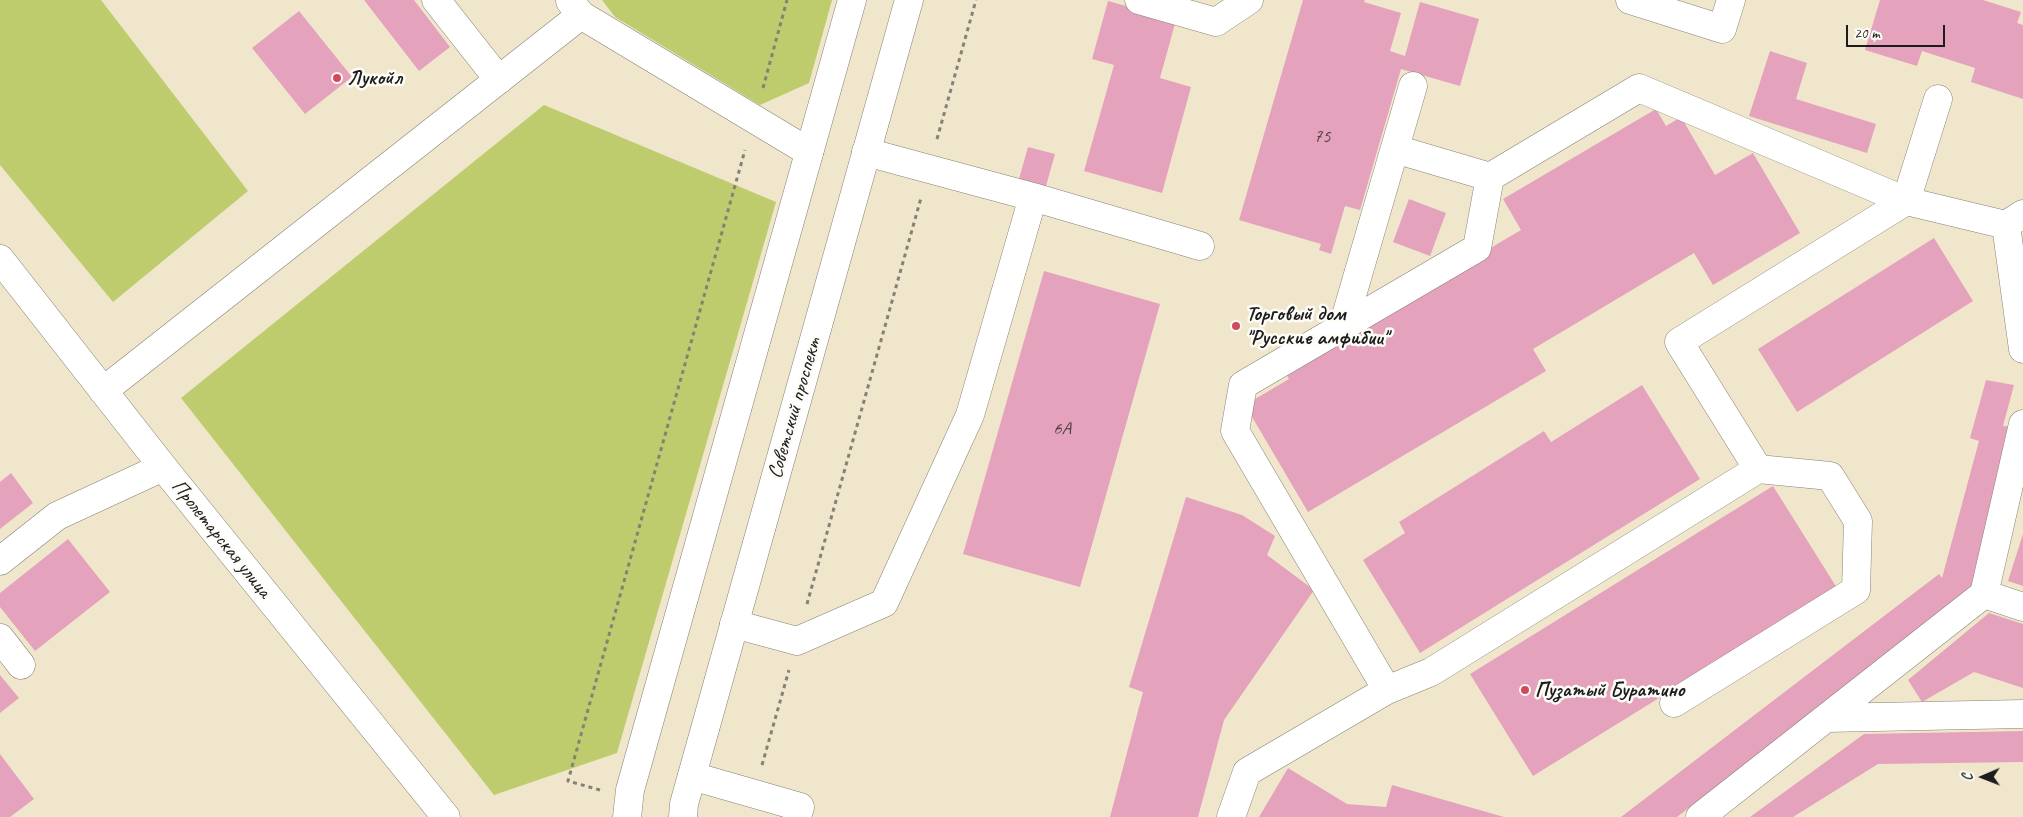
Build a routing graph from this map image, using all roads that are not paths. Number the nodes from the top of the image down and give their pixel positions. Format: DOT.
graph roads {
  1 [pos="436,0"];
  2 [pos="852,0"];
  3 [pos="909,0"];
  4 [pos="1139,0"];
  5 [pos="1250,0"];
  6 [pos="1630,0"];
  7 [pos="1731,0"];
  8 [pos="575,8"];
  9 [pos="498,80"];
  10 [pos="1413,86"];
  11 [pos="1938,99"];
  12 [pos="1395,149"];
  13 [pos="809,152"];
  14 [pos="866,152"];
  15 [pos="1490,177"];
  16 [pos="1033,197"];
  17 [pos="1906,202"];
  18 [pos="2014,219"];
  19 [pos="1200,246"];
  20 [pos="0,259"];
  21 [pos="1343,326"];
  22 [pos="2023,349"];
  23 [pos="103,391"];
  24 [pos="2023,424"];
  25 [pos="163,467"];
  26 [pos="1758,469"];
  27 [pos="0,561"];
  28 [pos="1984,594"];
  29 [pos="2023,607"];
  30 [pos="734,624"];
  31 [pos="0,638"];
  32 [pos="21,665"];
  33 [pos="1387,690"];
  34 [pos="1674,703"];
  35 [pos="2023,714"];
  36 [pos="1826,718"];
  37 [pos="692,776"];
  38 [pos="446,817"];
  39 [pos="627,817"];
  40 [pos="683,817"];
  41 [pos="797,817"];
  42 [pos="1231,817"];
  43 [pos="1700,817"];
  1 -- 9 [label="main road"];
  2 -- 13 [label="main road"];
  3 -- 14 [label="main road, Советский проспект"];
  4 -- 5 [label="main road"];
  6 -- 7 [label="main road"];
  8 -- 9 [label="main road"];
  8 -- 13 [label="main road"];
  9 -- 23 [label="main road"];
  10 -- 12 [label="main road"];
  11 -- 17 [label="main road"];
  12 -- 15 [label="main road"];
  12 -- 21 [label="main road"];
  13 -- 39 [label="main road"];
  14 -- 16 [label="main road"];
  14 -- 30 [label="main road, Советский проспект"];
  15 -- 17 [label="main road"];
  15 -- 21 [label="main road"];
  16 -- 19 [label="main road"];
  16 -- 30 [label="main road"];
  17 -- 18 [label="main road"];
  17 -- 26 [label="main road"];
  18 -- 22 [label="main road"];
  20 -- 23 [label="main road, Пролетарская улица"];
  21 -- 33 [label="main road"];
  23 -- 25 [label="main road, Пролетарская улица"];
  24 -- 28 [label="main road"];
  25 -- 27 [label="main road"];
  25 -- 38 [label="main road, Пролетарская улица"];
  26 -- 33 [label="main road"];
  26 -- 34 [label="main road"];
  28 -- 29 [label="main road"];
  28 -- 36 [label="main road"];
  30 -- 37 [label="main road, Советский проспект"];
  31 -- 32 [label="main road"];
  33 -- 42 [label="main road"];
  35 -- 36 [label="main road"];
  36 -- 43 [label="main road"];
  37 -- 40 [label="main road, Советский проспект"];
  37 -- 41 [label="main road"];
}
